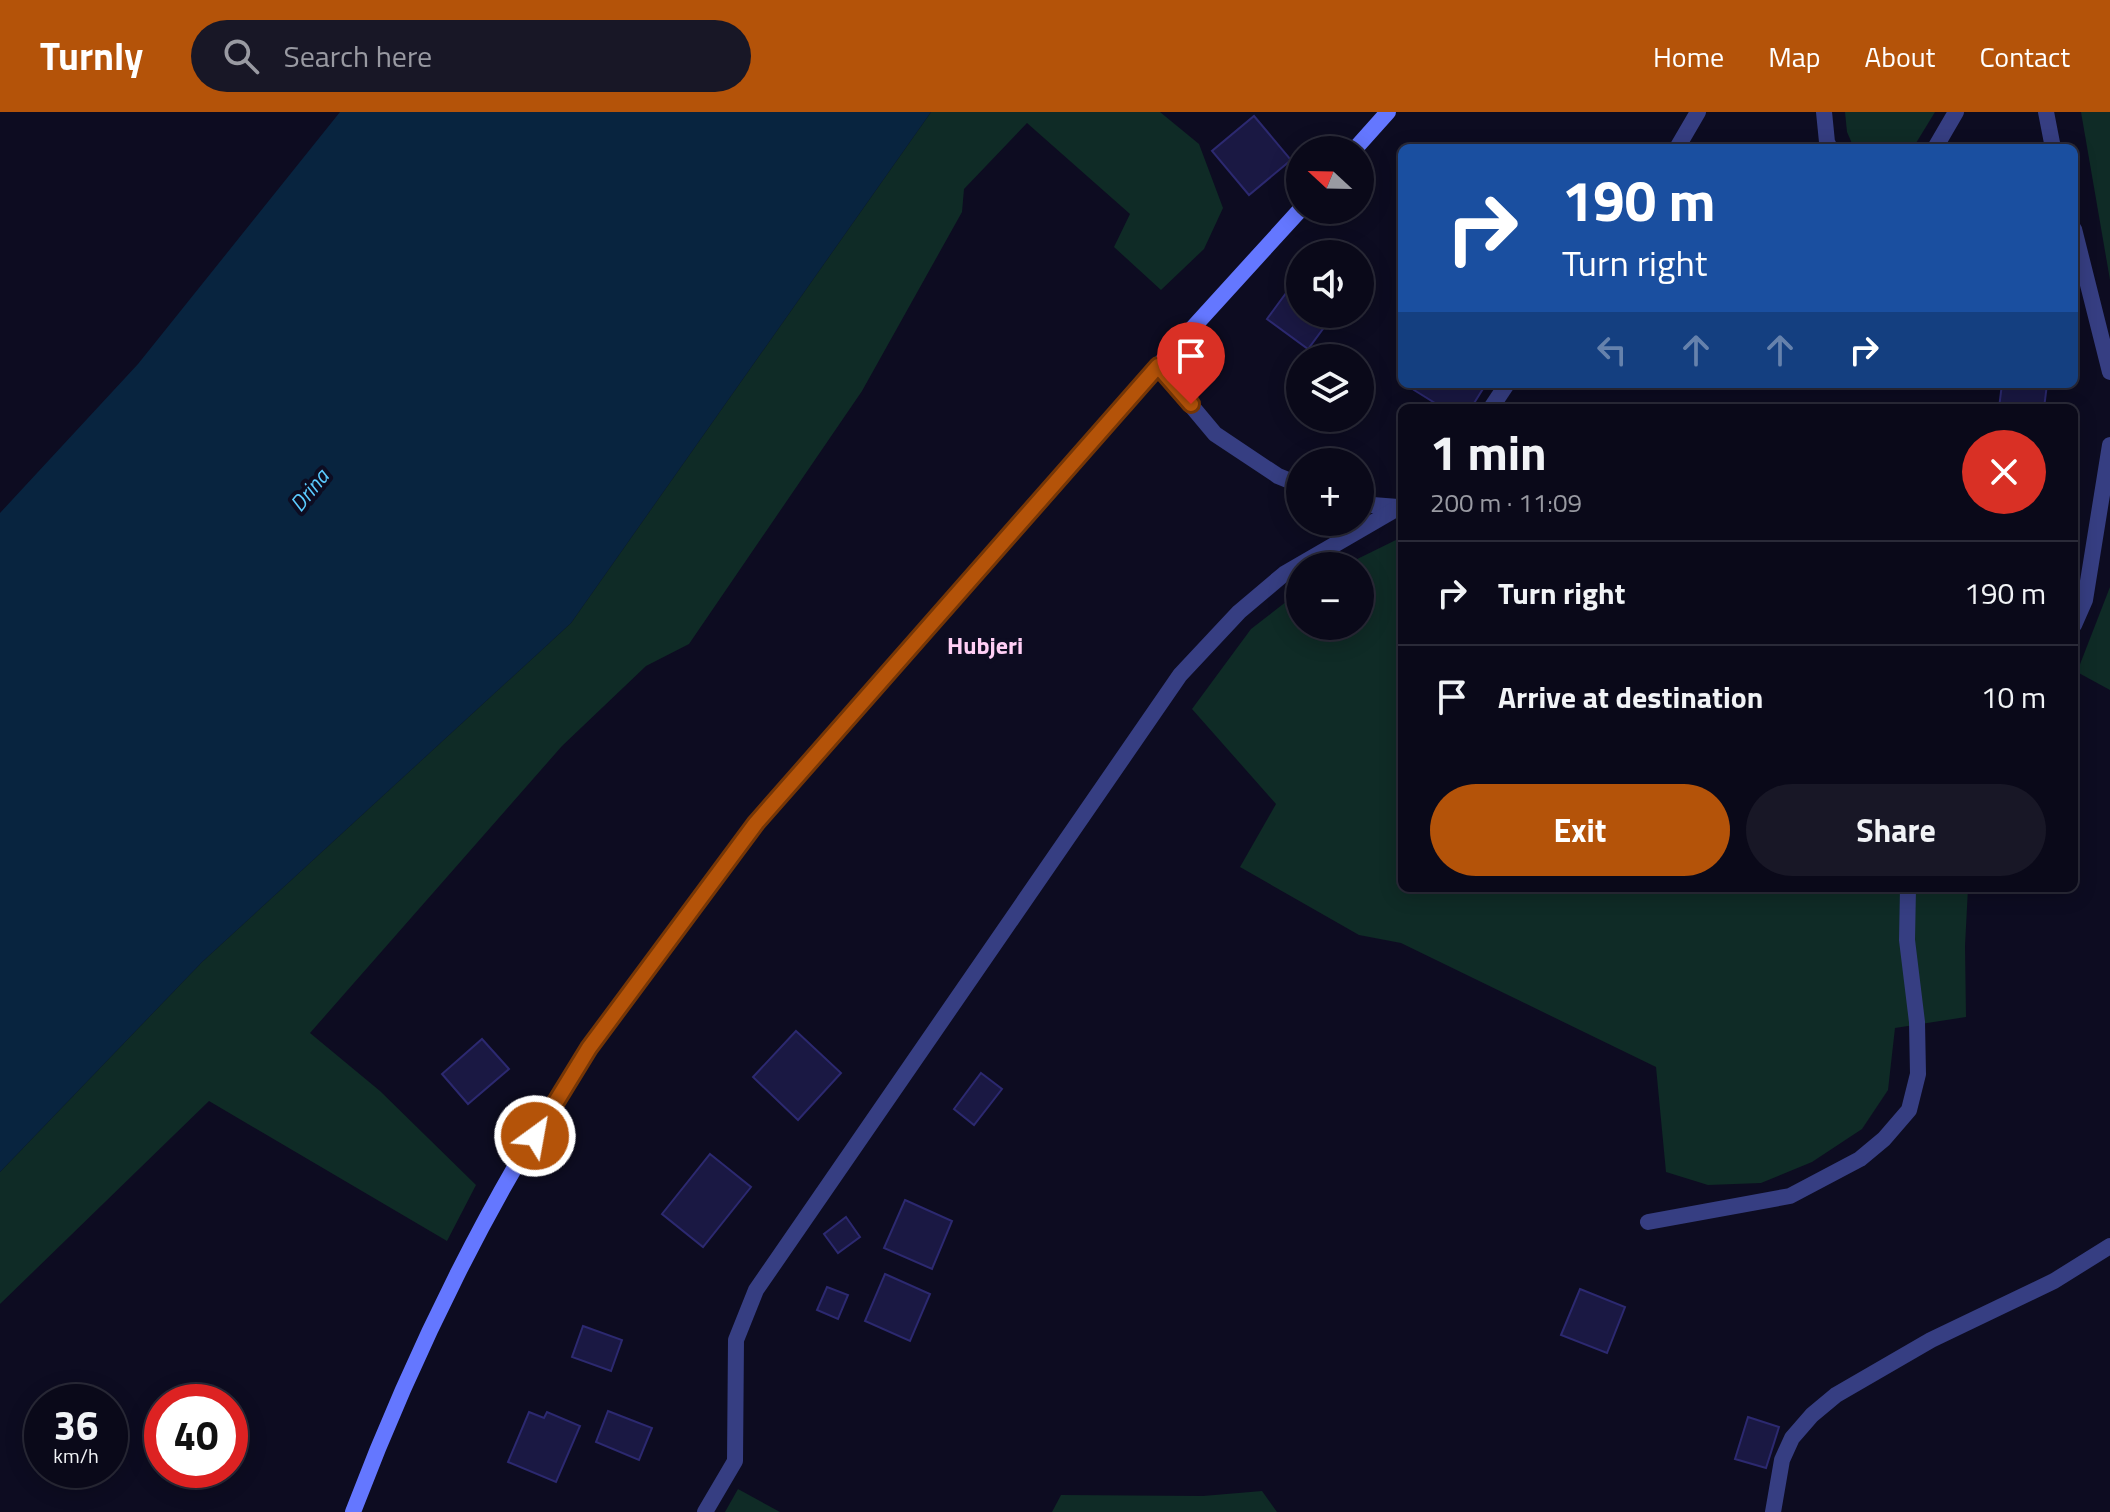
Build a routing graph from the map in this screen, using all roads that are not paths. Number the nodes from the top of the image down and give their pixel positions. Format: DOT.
graph roads {
  1 [pos="1388,112"];
  2 [pos="1698,112"];
  3 [pos="1824,112"];
  4 [pos="1956,112"];
  5 [pos="2046,112"];
  6 [pos="1367,136"];
  7 [pos="1679,144"];
  8 [pos="1828,144"];
  9 [pos="1937,144"];
  10 [pos="2052,144"];
  11 [pos="1287,224"];
  12 [pos="2078,245"];
  13 [pos="1158,366"];
  14 [pos="2110,372"];
  15 [pos="2110,445"];
  16 [pos="1286,479"];
  17 [pos="1374,505"];
  18 [pos="1398,507"];
  19 [pos="1398,508"];
  20 [pos="2078,616"];
  21 [pos="1908,892"];
  22 [pos="1648,1222"];
  23 [pos="2110,1246"];
  24 [pos="353,1512"];
  25 [pos="705,1512"];
  26 [pos="1773,1512"];
  1 -- 6 [label="street"];
  2 -- 7 [label="street"];
  3 -- 8 [label="street"];
  4 -- 9 [label="street"];
  5 -- 10 [label="street"];
  11 -- 13 [label="street"];
  12 -- 14 [label="street"];
  13 -- 16 [label="street"];
  13 -- 24 [label="street"];
  15 -- 20 [label="street"];
  17 -- 18 [label="street"];
  19 -- 25 [label="street"];
  21 -- 22 [label="street"];
  23 -- 26 [label="street"];
}
